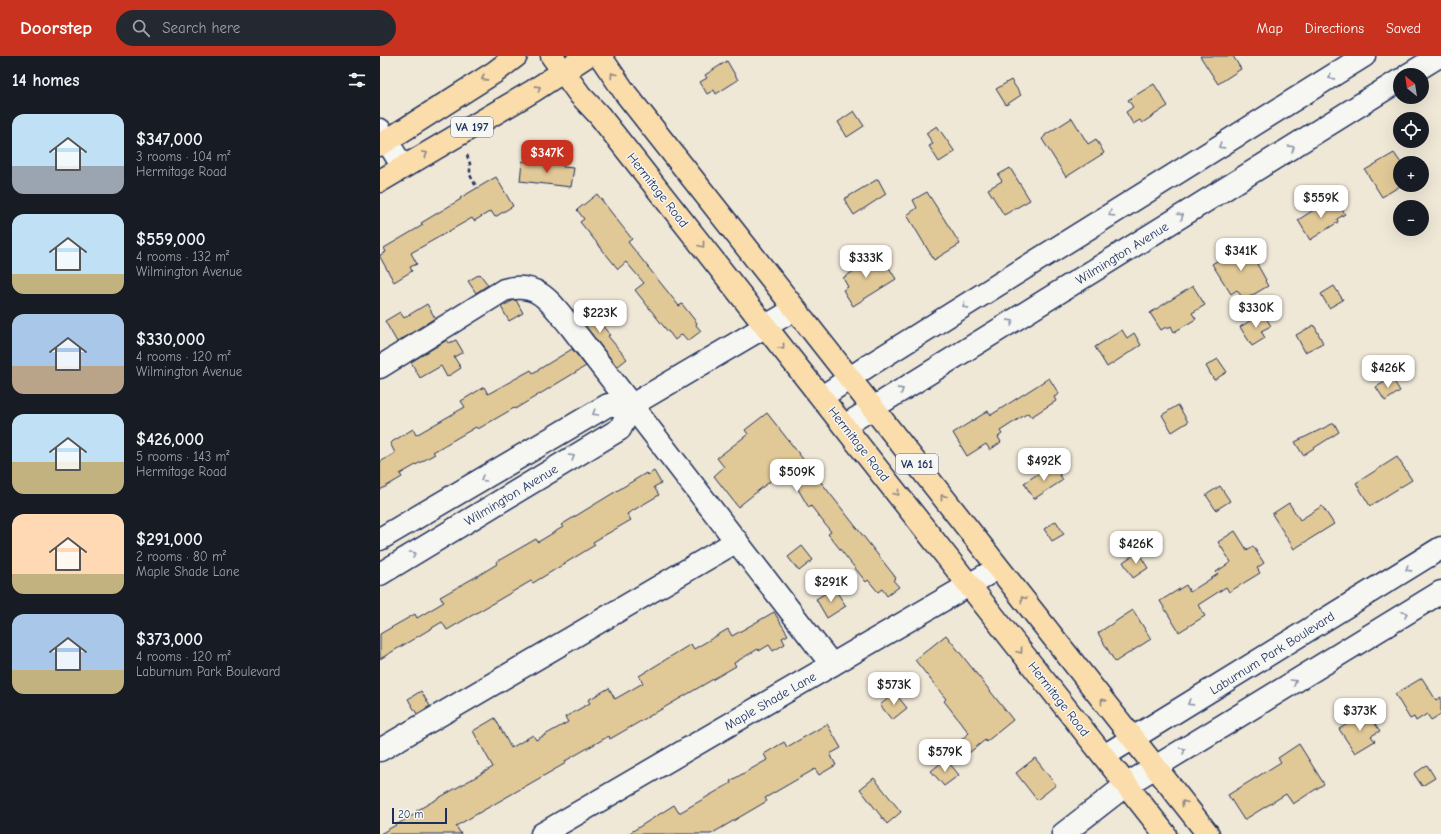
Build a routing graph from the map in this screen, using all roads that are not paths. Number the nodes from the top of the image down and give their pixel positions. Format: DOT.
graph roads {
  1 [pos="516,56"];
  2 [pos="587,56"];
  3 [pos="600,56"];
  4 [pos="1364,56"];
  5 [pos="1439,56"];
  6 [pos="558,64"];
  7 [pos="1419,68"];
  8 [pos="1393,84"];
  9 [pos="382,139"];
  10 [pos="403,167"];
  11 [pos="380,181"];
  12 [pos="795,309"];
  13 [pos="766,327"];
  14 [pos="380,367"];
  15 [pos="849,378"];
  16 [pos="822,397"];
  17 [pos="632,406"];
  18 [pos="873,407"];
  19 [pos="844,426"];
  20 [pos="380,540"];
  21 [pos="737,541"];
  22 [pos="1441,548"];
  23 [pos="998,568"];
  24 [pos="380,574"];
  25 [pos="969,585"];
  26 [pos="1441,592"];
  27 [pos="832,665"];
  28 [pos="1133,739"];
  29 [pos="380,750"];
  30 [pos="1104,756"];
  31 [pos="1155,767"];
  32 [pos="1126,785"];
  33 [pos="542,834"];
  34 [pos="1063,834"];
  35 [pos="1165,834"];
  36 [pos="1208,834"];
  1 -- 9 [label="main road, VA 197, one-way"];
  2 -- 6 [label="main road, VA 197"];
  12 -- 3 [label="main road, VA 161, one-way"];
  4 -- 15 [label="street, one-way"];
  5 -- 7 [label="street"];
  10 -- 6 [label="main road, VA 197, one-way"];
  6 -- 13 [label="main road, Hermitage Road / VA 161, one-way"];
  18 -- 8 [label="street, Wilmington Avenue, one-way"];
  9 -- 10 [label="street"];
  10 -- 11 [label="main road, VA 197"];
  12 -- 13 [label="street"];
  12 -- 15 [label="main road, VA 161"];
  13 -- 16 [label="main road, Hermitage Road / VA 161, one-way"];
  13 -- 17 [label="street"];
  14 -- 17 [label="street"];
  15 -- 16 [label="street"];
  15 -- 18 [label="main road, VA 161"];
  16 -- 19 [label="main road, Hermitage Road / VA 161"];
  17 -- 20 [label="street, one-way"];
  17 -- 21 [label="street"];
  24 -- 17 [label="street, Wilmington Avenue, one-way"];
  18 -- 19 [label="street, Wilmington Avenue"];
  23 -- 18 [label="main road, VA 161, one-way"];
  19 -- 25 [label="main road, Hermitage Road / VA 161, one-way"];
  21 -- 27 [label="street"];
  21 -- 29 [label="street"];
  22 -- 28 [label="street, Laburnum Park Boulevard, one-way"];
  23 -- 25 [label="street, Maple Shade Lane"];
  28 -- 23 [label="main road, VA 161, one-way"];
  25 -- 27 [label="street, Maple Shade Lane"];
  25 -- 30 [label="main road, Hermitage Road / VA 161, one-way"];
  31 -- 26 [label="street, one-way"];
  27 -- 33 [label="street, Maple Shade Lane"];
  28 -- 30 [label="street, Laburnum Park Boulevard"];
  28 -- 31 [label="main road, VA 161"];
  30 -- 32 [label="main road, Hermitage Road / VA 161"];
  31 -- 32 [label="street"];
  36 -- 31 [label="main road, VA 161, one-way"];
  32 -- 34 [label="street"];
  32 -- 35 [label="main road, Hermitage Road / VA 161"];
}
